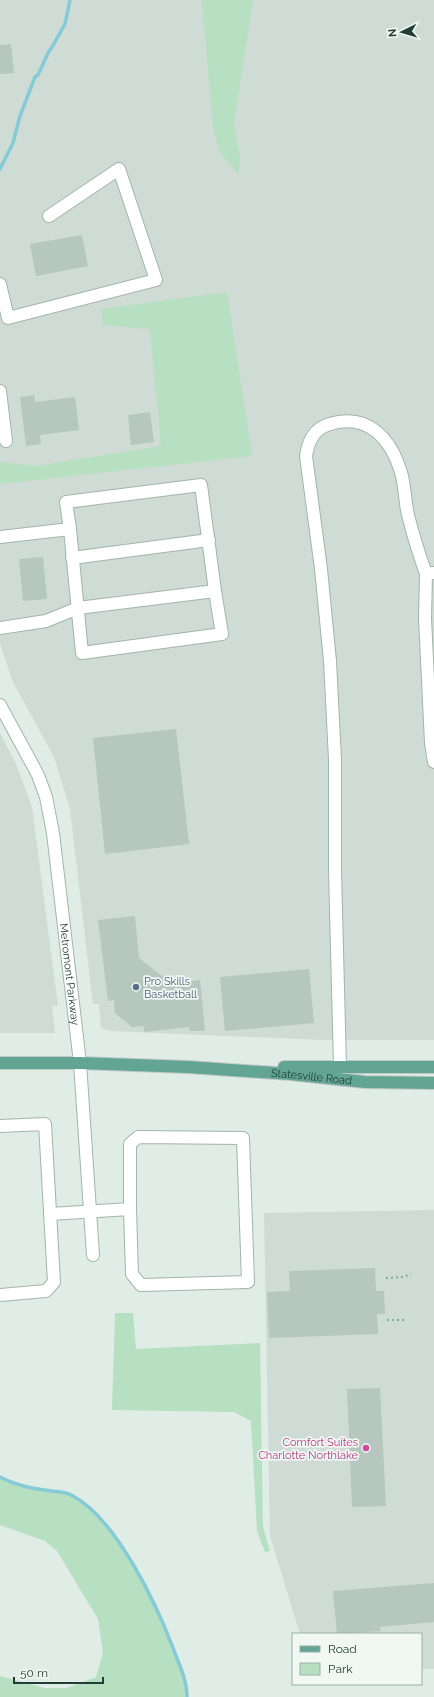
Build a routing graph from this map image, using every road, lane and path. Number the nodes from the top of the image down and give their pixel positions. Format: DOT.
graph roads {
  1 [pos="49,216"];
  2 [pos="1,293"];
  3 [pos="0,391"];
  4 [pos="6,441"];
  5 [pos="70,529"];
  6 [pos="0,537"];
  7 [pos="209,540"];
  8 [pos="72,558"];
  9 [pos="430,574"];
  10 [pos="215,591"];
  11 [pos="78,608"];
  12 [pos="0,628"];
  13 [pos="0,705"];
  14 [pos="434,762"];
  15 [pos="0,1063"];
  16 [pos="80,1063"];
  17 [pos="188,1067"];
  18 [pos="340,1067"];
  19 [pos="434,1067"];
  20 [pos="434,1083"];
  21 [pos="0,1126"];
  22 [pos="130,1209"];
  23 [pos="90,1210"];
  24 [pos="50,1214"];
  25 [pos="93,1255"];
  26 [pos="411,1274"];
  27 [pos="386,1278"];
  28 [pos="0,1295"];
  29 [pos="387,1320"];
  30 [pos="404,1320"];
  1 -- 2 [label="street"];
  3 -- 4 [label="street"];
  5 -- 6 [label="street"];
  5 -- 7 [label="street"];
  5 -- 8 [label="street"];
  7 -- 8 [label="street"];
  7 -- 10 [label="street"];
  8 -- 11 [label="street"];
  9 -- 14 [label="street"];
  9 -- 18 [label="street"];
  10 -- 11 [label="street"];
  10 -- 11 [label="street"];
  11 -- 12 [label="street"];
  13 -- 16 [label="street, Metromont Parkway"];
  15 -- 16 [label="main road, Statesville Road"];
  16 -- 17 [label="main road, Statesville Road"];
  16 -- 23 [label="street, Metromont Parkway"];
  17 -- 18 [label="main road, Statesville Road"];
  17 -- 20 [label="main road, Statesville Road"];
  18 -- 19 [label="main road, Statesville Road"];
  21 -- 24 [label="street"];
  22 -- 22 [label="street"];
  22 -- 23 [label="street"];
  23 -- 24 [label="street"];
  23 -- 25 [label="street, Metromont Parkway"];
  24 -- 28 [label="street"];
  26 -- 27 [label="path"];
  29 -- 30 [label="path"];
}
